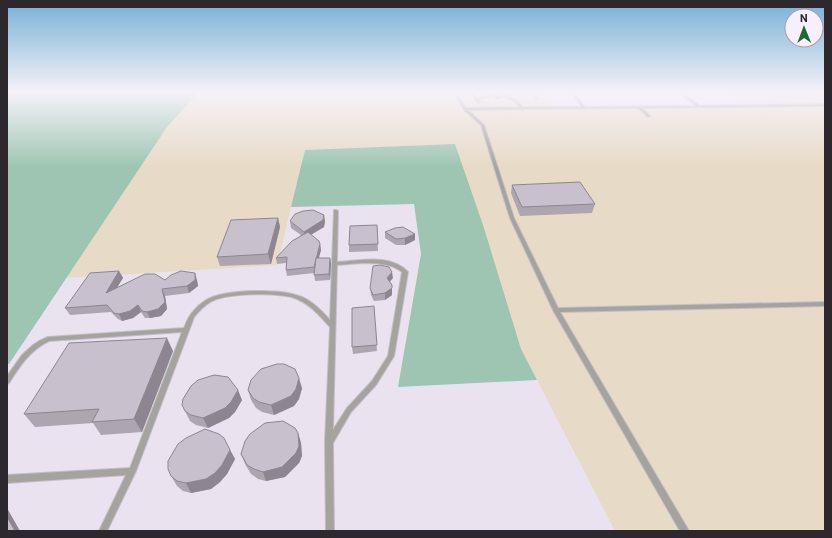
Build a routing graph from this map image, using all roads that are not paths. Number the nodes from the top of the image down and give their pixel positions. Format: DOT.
graph roads {
  1 [pos="475,118"];
  2 [pos="336,212"];
  3 [pos="336,264"];
  4 [pos="825,304"];
  5 [pos="556,310"];
  6 [pos="333,327"];
  7 [pos="186,330"];
  8 [pos="7,381"];
  9 [pos="329,443"];
  10 [pos="132,471"];
  11 [pos="7,479"];
  12 [pos="103,531"];
  13 [pos="330,531"];
  14 [pos="686,531"];
  1 -- 5 [label="lane"];
  2 -- 3 [label="lane"];
  3 -- 6 [label="lane"];
  3 -- 9 [label="lane"];
  4 -- 5 [label="lane"];
  5 -- 14 [label="lane"];
  6 -- 7 [label="lane"];
  6 -- 9 [label="lane"];
  7 -- 8 [label="lane"];
  7 -- 10 [label="lane"];
  9 -- 13 [label="lane"];
  10 -- 11 [label="lane"];
  10 -- 12 [label="lane"];
}
